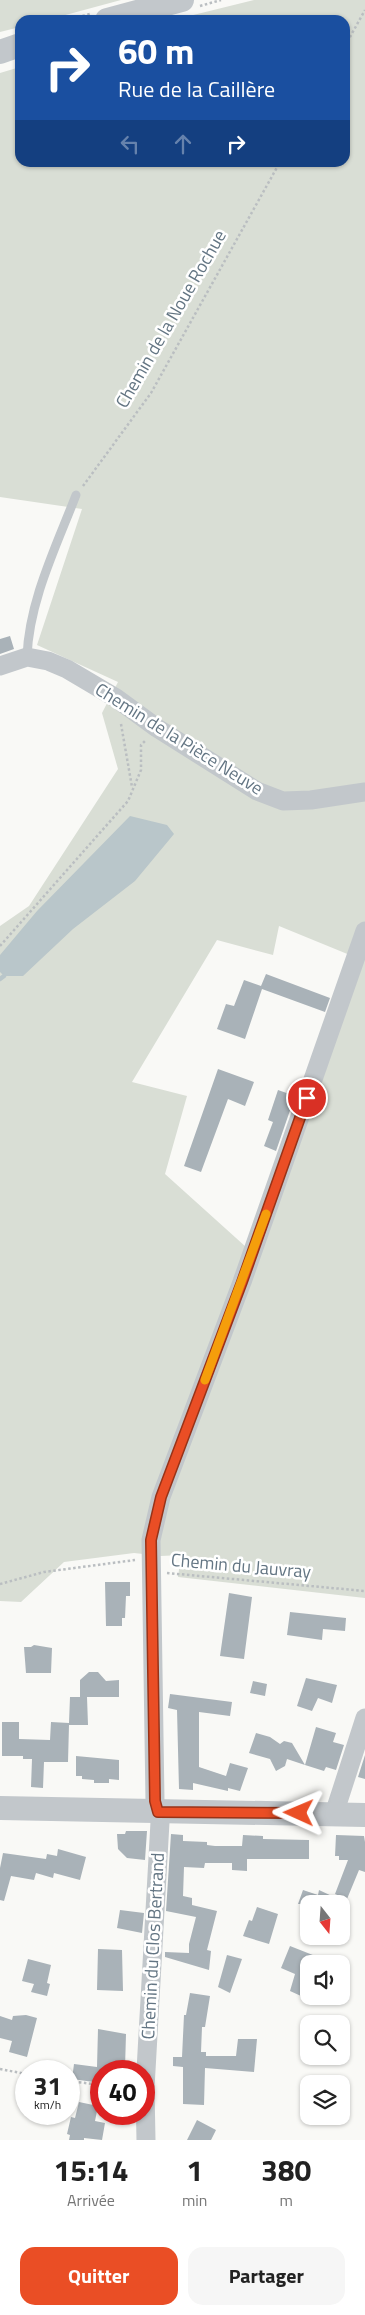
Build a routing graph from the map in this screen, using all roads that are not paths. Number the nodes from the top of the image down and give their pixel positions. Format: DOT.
graph roads {
  1 [pos="182,0"];
  2 [pos="126,15"];
  3 [pos="15,48"];
  4 [pos="0,52"];
  5 [pos="76,495"];
  6 [pos="28,657"];
  7 [pos="0,666"];
  8 [pos="365,792"];
  9 [pos="365,931"];
  10 [pos="365,1718"];
  11 [pos="0,1808"];
  12 [pos="158,1812"];
  13 [pos="334,1814"];
  14 [pos="365,1815"];
  15 [pos="146,2140"];
  1 -- 2 [label="street"];
  3 -- 4 [label="street"];
  5 -- 6 [label="lane"];
  6 -- 7 [label="street"];
  6 -- 8 [label="street, Chemin de la Pièce Neuve"];
  9 -- 12 [label="street, Chemin du Clos Bertrand"];
  10 -- 13 [label="street"];
  11 -- 12 [label="street"];
  12 -- 13 [label="street"];
  12 -- 15 [label="street, Chemin du Clos Bertrand"];
  13 -- 14 [label="street"];
}
